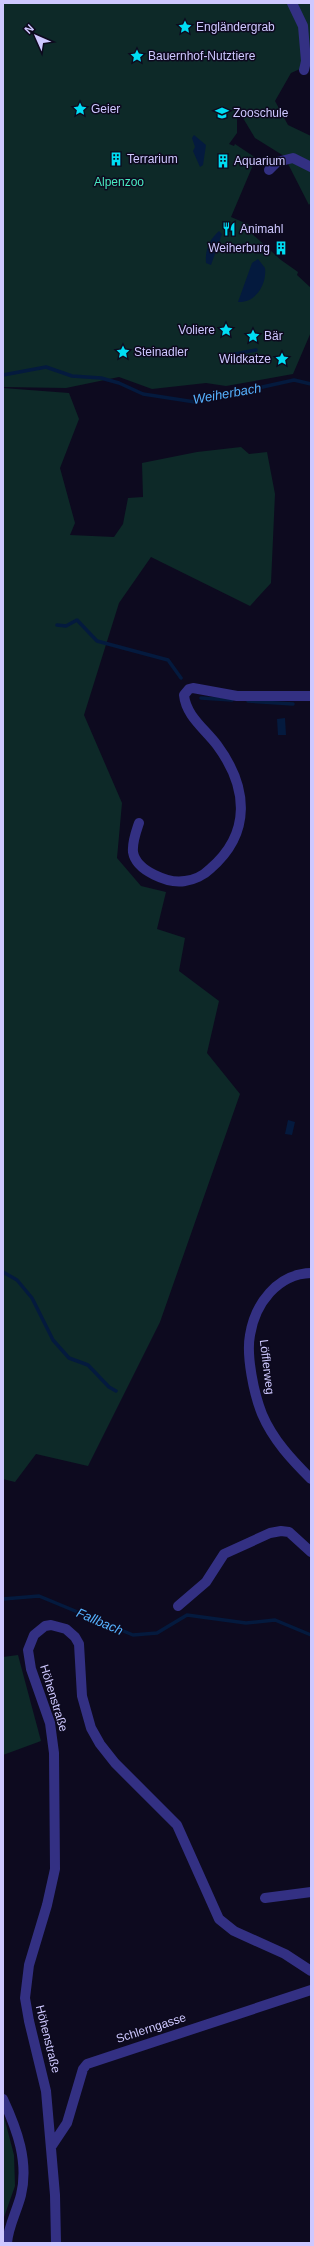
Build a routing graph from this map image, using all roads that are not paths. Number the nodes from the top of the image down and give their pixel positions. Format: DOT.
graph roads {
  1 [pos="292,3"];
  2 [pos="304,70"];
  3 [pos="311,167"];
  4 [pos="269,170"];
  5 [pos="311,696"];
  6 [pos="139,823"];
  7 [pos="311,1273"];
  8 [pos="311,1480"];
  9 [pos="311,1552"];
  10 [pos="178,1606"];
  11 [pos="311,1892"];
  12 [pos="265,1898"];
  13 [pos="311,1971"];
  14 [pos="311,1990"];
  15 [pos="3,2099"];
  16 [pos="51,2147"];
  17 [pos="8,2243"];
  18 [pos="56,2243"];
  1 -- 2 [label="street"];
  3 -- 4 [label="street"];
  5 -- 6 [label="street"];
  7 -- 8 [label="street, Löfflerweg"];
  9 -- 10 [label="street"];
  11 -- 12 [label="street"];
  13 -- 16 [label="street, Höhenstraße"];
  14 -- 16 [label="street, Schlerngasse"];
  15 -- 17 [label="street"];
  16 -- 18 [label="street, Höhenstraße"];
}
